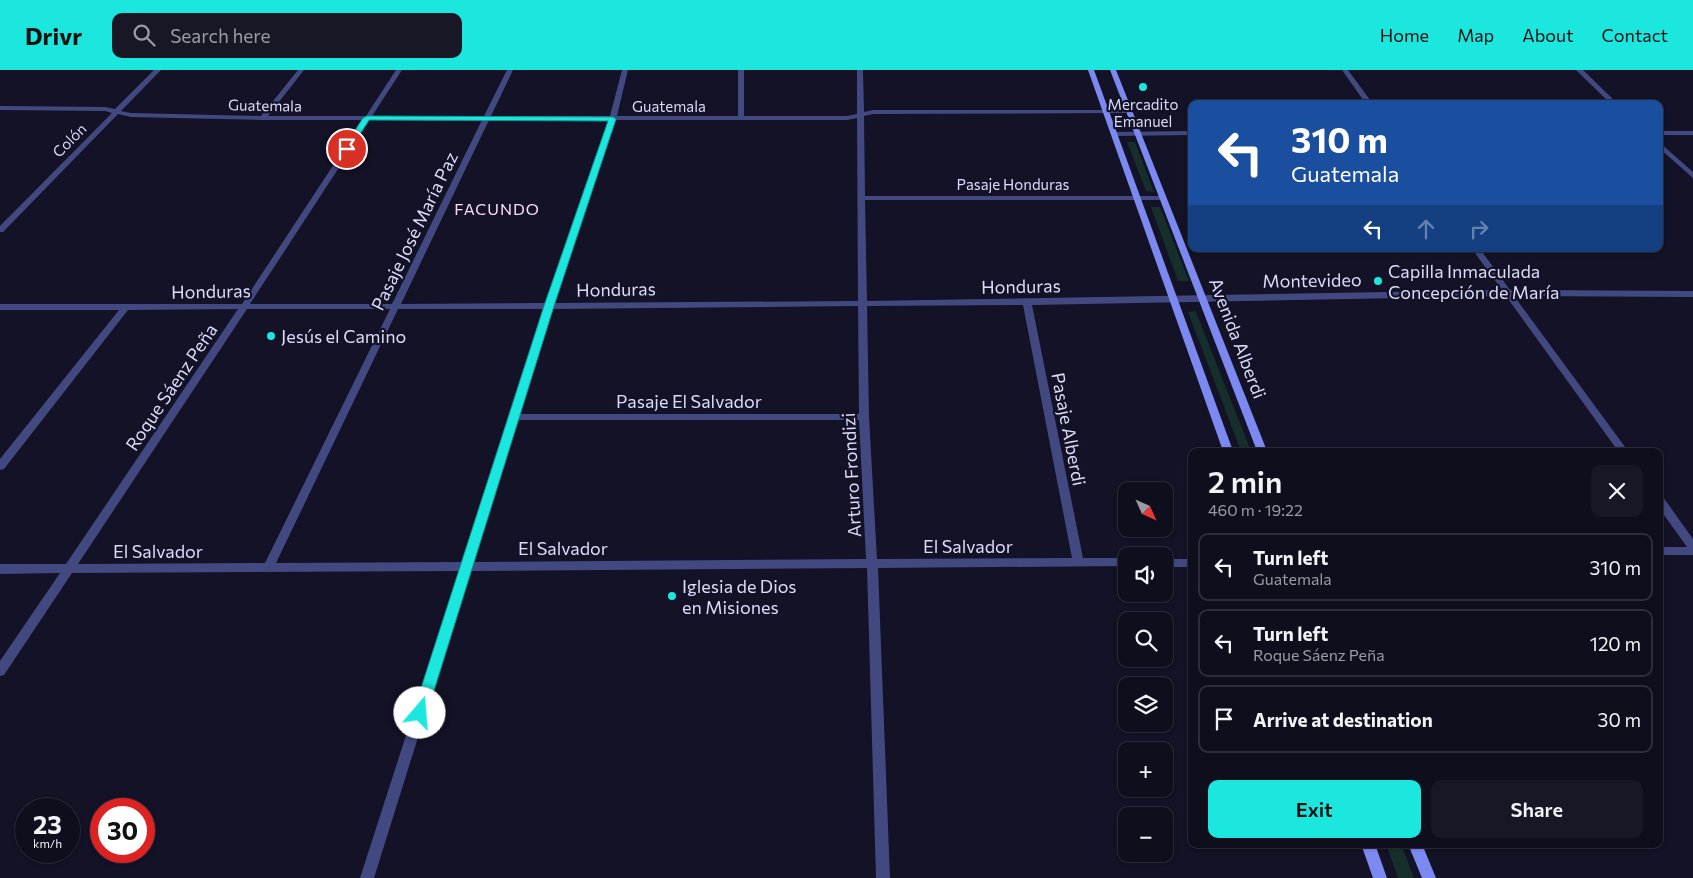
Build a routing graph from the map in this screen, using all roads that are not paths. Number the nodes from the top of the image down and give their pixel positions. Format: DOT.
graph roads {
  1 [pos="158,70"];
  2 [pos="301,70"];
  3 [pos="399,70"];
  4 [pos="510,70"];
  5 [pos="626,70"];
  6 [pos="741,70"];
  7 [pos="860,70"];
  8 [pos="1091,70"];
  9 [pos="1113,70"];
  10 [pos="1345,70"];
  11 [pos="1579,70"];
  12 [pos="1367,100"];
  13 [pos="1611,100"];
  14 [pos="0,108"];
  15 [pos="117,111"];
  16 [pos="1106,111"];
  17 [pos="1129,111"];
  18 [pos="861,114"];
  19 [pos="263,118"];
  20 [pos="367,118"];
  21 [pos="486,118"];
  22 [pos="741,118"];
  23 [pos="613,119"];
  24 [pos="1138,133"];
  25 [pos="1188,133"];
  26 [pos="1663,133"];
  27 [pos="1693,133"];
  28 [pos="1114,134"];
  29 [pos="1663,148"];
  30 [pos="1693,176"];
  31 [pos="862,198"];
  32 [pos="1137,198"];
  33 [pos="1163,198"];
  34 [pos="0,230"];
  35 [pos="1478,252"];
  36 [pos="1508,293"];
  37 [pos="1693,294"];
  38 [pos="1202,298"];
  39 [pos="1173,299"];
  40 [pos="1027,302"];
  41 [pos="863,303"];
  42 [pos="395,306"];
  43 [pos="549,306"];
  44 [pos="0,307"];
  45 [pos="244,307"];
  46 [pos="124,309"];
  47 [pos="515,417"];
  48 [pos="864,417"];
  49 [pos="1227,448"];
  50 [pos="1261,448"];
  51 [pos="1621,448"];
  52 [pos="0,466"];
  53 [pos="1663,506"];
  54 [pos="1693,547"];
  55 [pos="1663,551"];
  56 [pos="1693,551"];
  57 [pos="1078,562"];
  58 [pos="1118,562"];
  59 [pos="1173,562"];
  60 [pos="1188,562"];
  61 [pos="872,564"];
  62 [pos="467,566"];
  63 [pos="268,568"];
  64 [pos="0,569"];
  65 [pos="69,569"];
  66 [pos="0,671"];
  67 [pos="1369,848"];
  68 [pos="1418,848"];
  69 [pos="367,878"];
  70 [pos="883,878"];
  71 [pos="1380,878"];
  72 [pos="1429,878"];
  1 -- 15 [label="street, Colón"];
  2 -- 19 [label="street"];
  3 -- 20 [label="street, Roque Sáenz Peña"];
  4 -- 21 [label="street, Pasaje José María Paz"];
  5 -- 23 [label="street"];
  6 -- 22 [label="street"];
  7 -- 18 [label="street, Arturo Frondizi"];
  8 -- 16 [label="main road"];
  9 -- 17 [label="main road, Avenida Alberdi"];
  10 -- 12 [label="street"];
  11 -- 13 [label="street"];
  14 -- 15 [label="street, Guatemala"];
  15 -- 19 [label="street, Guatemala"];
  15 -- 34 [label="street, Colón"];
  16 -- 17 [label="street, Guatemala"];
  16 -- 18 [label="street, Guatemala"];
  16 -- 28 [label="main road"];
  17 -- 24 [label="main road, Avenida Alberdi"];
  18 -- 22 [label="street, Guatemala"];
  18 -- 31 [label="street, Arturo Frondizi"];
  19 -- 20 [label="street, Guatemala"];
  20 -- 21 [label="street, Guatemala"];
  20 -- 45 [label="street, Roque Sáenz Peña"];
  21 -- 23 [label="street, Guatemala"];
  21 -- 42 [label="street, Pasaje José María Paz"];
  22 -- 23 [label="street, Guatemala"];
  23 -- 43 [label="street"];
  24 -- 25 [label="street"];
  24 -- 28 [label="street"];
  24 -- 33 [label="main road, Avenida Alberdi"];
  26 -- 27 [label="street"];
  28 -- 32 [label="main road"];
  29 -- 30 [label="street"];
  31 -- 32 [label="street, Pasaje Honduras"];
  31 -- 41 [label="street, Arturo Frondizi"];
  32 -- 33 [label="street, Pasaje Honduras"];
  32 -- 39 [label="main road"];
  33 -- 38 [label="main road, Avenida Alberdi"];
  35 -- 36 [label="street"];
  36 -- 37 [label="street, Montevideo"];
  36 -- 38 [label="street, Montevideo"];
  36 -- 51 [label="street"];
  38 -- 39 [label="street, Honduras"];
  38 -- 50 [label="main road, Avenida Alberdi"];
  39 -- 40 [label="street, Honduras"];
  39 -- 49 [label="main road"];
  40 -- 41 [label="street, Honduras"];
  40 -- 57 [label="street, Pasaje Alberdi"];
  41 -- 43 [label="street, Honduras"];
  41 -- 48 [label="street, Arturo Frondizi"];
  42 -- 43 [label="street, Honduras"];
  42 -- 45 [label="street, Honduras"];
  42 -- 63 [label="street, Pasaje José María Paz"];
  43 -- 47 [label="street"];
  44 -- 46 [label="street, Honduras"];
  45 -- 46 [label="street, Honduras"];
  45 -- 65 [label="street, Roque Sáenz Peña"];
  46 -- 52 [label="street"];
  47 -- 48 [label="street, Pasaje El Salvador"];
  47 -- 62 [label="street"];
  48 -- 61 [label="street, Arturo Frondizi"];
  53 -- 54 [label="street"];
  55 -- 56 [label="street"];
  57 -- 58 [label="street, El Salvador"];
  57 -- 61 [label="street, El Salvador"];
  59 -- 60 [label="street"];
  61 -- 62 [label="street, El Salvador"];
  61 -- 70 [label="street, Arturo Frondizi"];
  62 -- 63 [label="street, El Salvador"];
  62 -- 69 [label="street"];
  63 -- 65 [label="street, El Salvador"];
  64 -- 65 [label="street, El Salvador"];
  65 -- 66 [label="street, Roque Sáenz Peña"];
  67 -- 71 [label="main road"];
  68 -- 72 [label="main road"];
}
